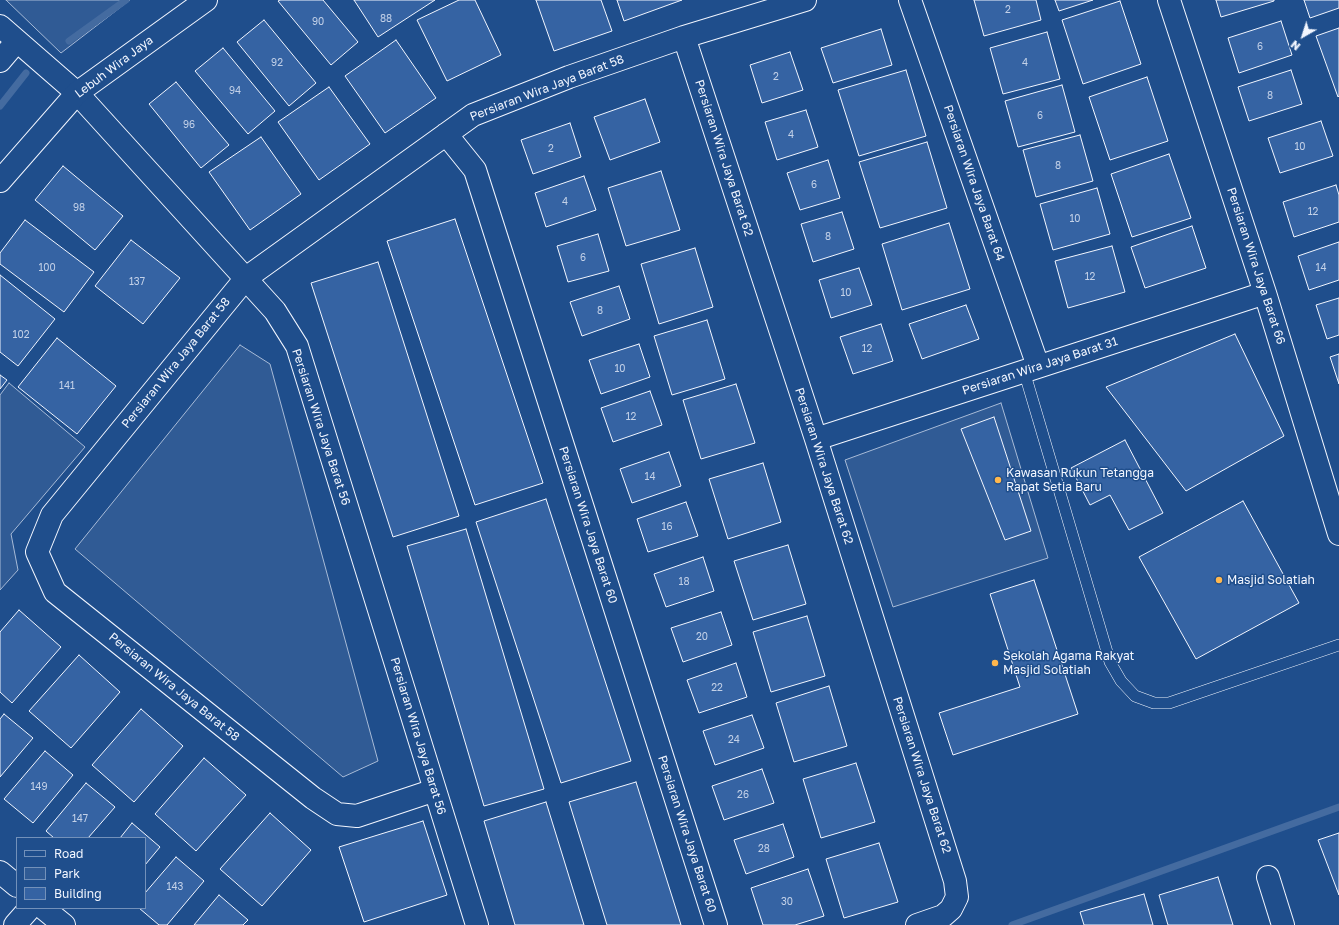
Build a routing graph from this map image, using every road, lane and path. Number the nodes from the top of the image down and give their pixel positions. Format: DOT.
graph roads {
  1 [pos="206,0"];
  2 [pos="805,0"];
  3 [pos="910,0"];
  4 [pos="1169,0"];
  5 [pos="0,26"];
  6 [pos="684,37"];
  7 [pos="17,41"];
  8 [pos="0,61"];
  9 [pos="77,93"];
  10 [pos="446,134"];
  11 [pos="0,181"];
  12 [pos="246,278"];
  13 [pos="1265,293"];
  14 [pos="1031,369"];
  15 [pos="816,439"];
  16 [pos="1339,534"];
  17 [pos="1339,645"];
  18 [pos="435,790"];
  19 [pos="0,872"];
  20 [pos="1268,877"];
  21 [pos="16,885"];
  22 [pos="29,909"];
  23 [pos="44,909"];
  24 [pos="15,925"];
  25 [pos="64,925"];
  26 [pos="477,925"];
  27 [pos="716,925"];
  28 [pos="917,925"];
  29 [pos="1283,925"];
  1 -- 9 [label="street, Lebuh Wira Jaya"];
  2 -- 6 [label="street, Persiaran Wira Jaya Barat 58"];
  3 -- 14 [label="street, Persiaran Wira Jaya Barat 64"];
  4 -- 13 [label="street, Persiaran Wira Jaya Barat 66"];
  5 -- 7 [label="street, Persiaran Wira Jaya Barat 56"];
  6 -- 10 [label="street, Persiaran Wira Jaya Barat 58"];
  6 -- 15 [label="street, Persiaran Wira Jaya Barat 62"];
  7 -- 8 [label="street"];
  7 -- 9 [label="street, Persiaran Wira Jaya Barat 56"];
  9 -- 11 [label="street, Lebuh Wira Jaya"];
  9 -- 12 [label="street, Persiaran Wira Jaya Barat 56"];
  10 -- 12 [label="street, Persiaran Wira Jaya Barat 58"];
  10 -- 27 [label="street, Persiaran Wira Jaya Barat 60"];
  12 -- 18 [label="street, Persiaran Wira Jaya Barat 56"];
  12 -- 18 [label="street, Persiaran Wira Jaya Barat 58"];
  13 -- 14 [label="street, Persiaran Wira Jaya Barat 31"];
  13 -- 16 [label="street, Persiaran Wira Jaya Barat 66"];
  14 -- 15 [label="street, Persiaran Wira Jaya Barat 31"];
  14 -- 17 [label="lane"];
  15 -- 28 [label="street, Persiaran Wira Jaya Barat 62"];
  18 -- 26 [label="street, Persiaran Wira Jaya Barat 56"];
  19 -- 21 [label="street"];
  20 -- 29 [label="street"];
  22 -- 24 [label="street"];
  23 -- 25 [label="street"];
}
